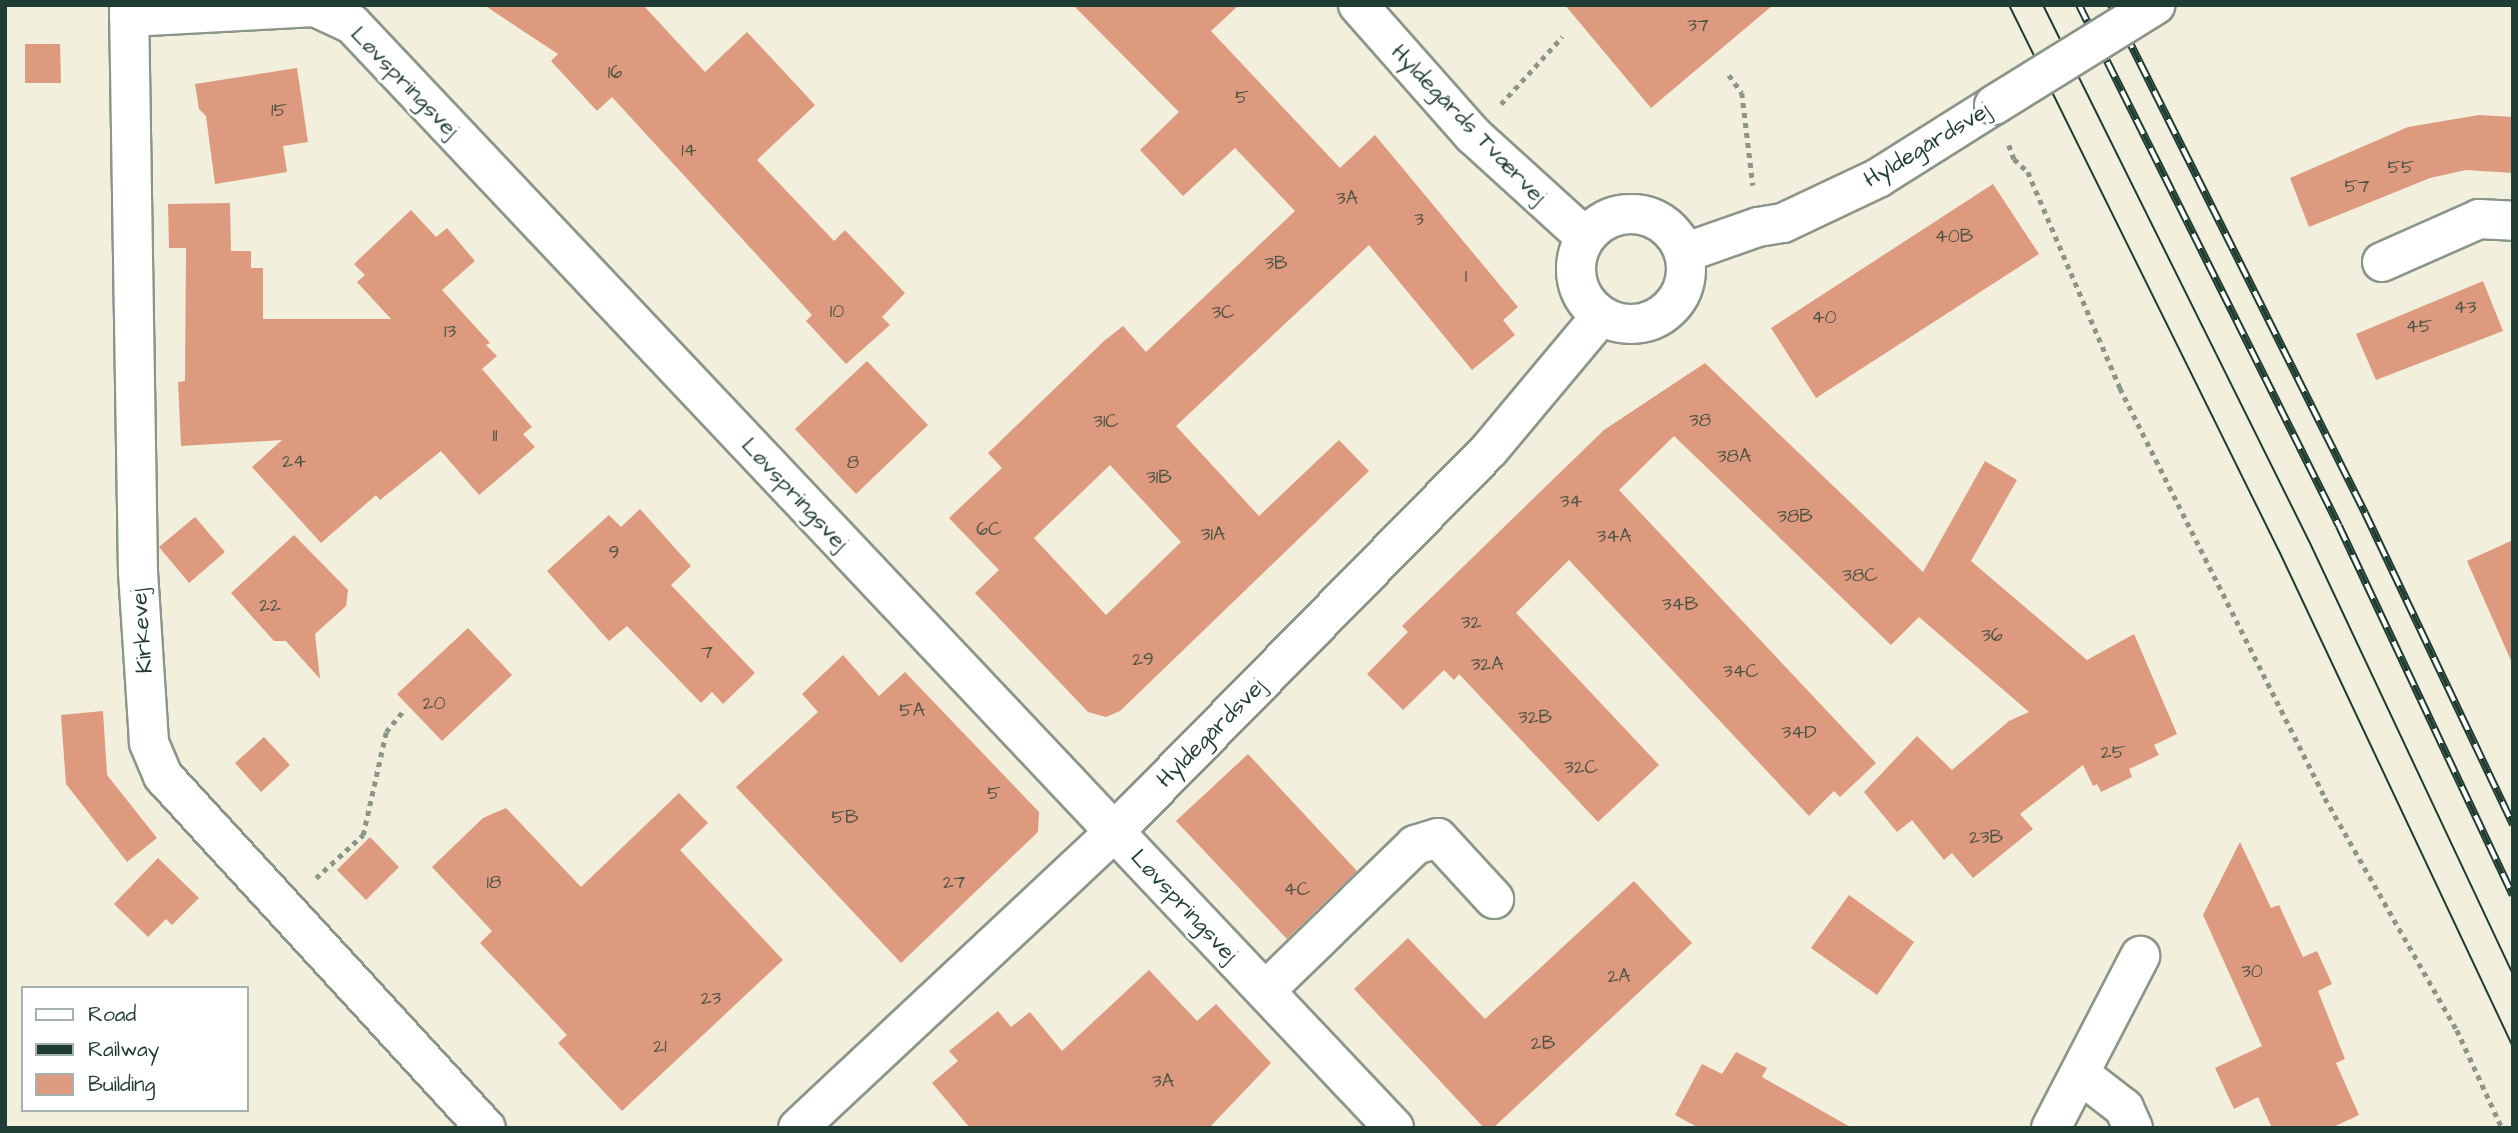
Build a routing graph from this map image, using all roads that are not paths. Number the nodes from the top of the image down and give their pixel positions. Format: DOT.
graph roads {
  1 [pos="1358,5"];
  2 [pos="2155,5"];
  3 [pos="129,11"];
  4 [pos="2513,221"];
  5 [pos="1585,237"];
  6 [pos="1685,253"];
  7 [pos="2382,262"];
  8 [pos="1601,316"];
  9 [pos="1114,832"];
  10 [pos="1494,899"];
  11 [pos="2140,956"];
  12 [pos="1265,991"];
  13 [pos="2080,1074"];
  14 [pos="486,1128"];
  15 [pos="798,1128"];
  16 [pos="1394,1128"];
  17 [pos="2051,1128"];
  18 [pos="2133,1128"];
  1 -- 5 [label="street, Hyldegårds Tværvej"];
  2 -- 6 [label="street, Hyldegårdsvej, bridge"];
  3 -- 9 [label="street, Løvspringsvej"];
  3 -- 14 [label="street, Kirkevej"];
  4 -- 7 [label="street"];
  5 -- 6 [label="street"];
  5 -- 8 [label="street"];
  6 -- 8 [label="street"];
  8 -- 9 [label="street, Hyldegårdsvej"];
  9 -- 12 [label="street, Løvspringsvej"];
  9 -- 15 [label="street, Hyldegårdsvej"];
  10 -- 12 [label="street"];
  11 -- 13 [label="street"];
  12 -- 16 [label="street, Løvspringsvej"];
  13 -- 17 [label="street"];
  13 -- 18 [label="street"];
}
